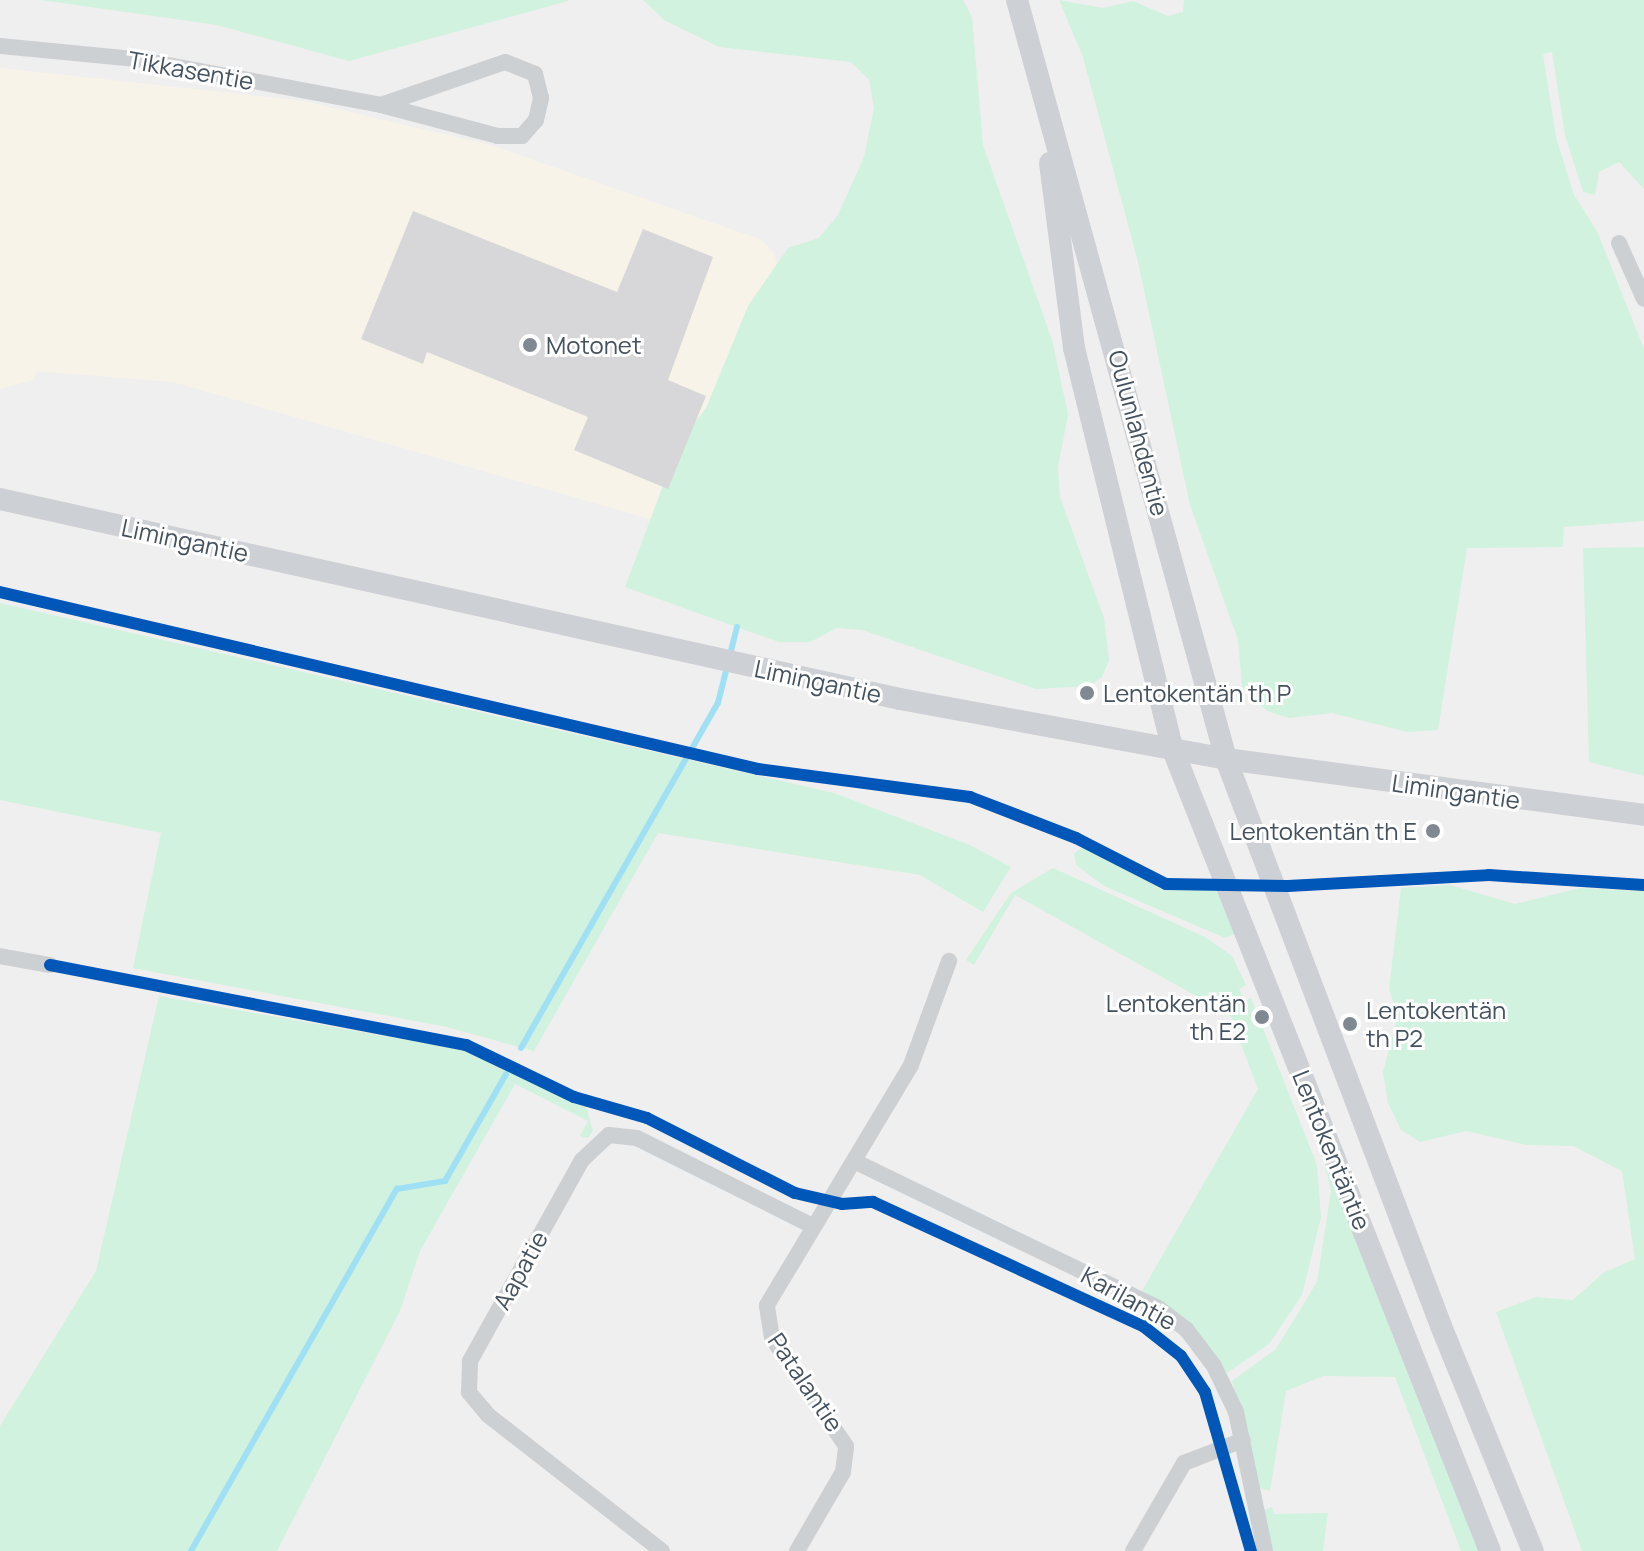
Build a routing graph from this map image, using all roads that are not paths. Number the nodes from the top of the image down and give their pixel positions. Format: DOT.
graph roads {
  1 [pos="1017,0"];
  2 [pos="0,46"];
  3 [pos="381,105"];
  4 [pos="1043,110"];
  5 [pos="1619,243"];
  6 [pos="1644,299"];
  7 [pos="0,499"];
  8 [pos="1173,750"];
  9 [pos="1226,759"];
  10 [pos="1644,815"];
  11 [pos="0,956"];
  12 [pos="949,961"];
  13 [pos="50,965"];
  14 [pos="856,1162"];
  15 [pos="811,1225"];
  16 [pos="1243,1440"];
  17 [pos="662,1551"];
  18 [pos="797,1551"];
  19 [pos="1133,1551"];
  20 [pos="1265,1551"];
  21 [pos="1490,1551"];
  22 [pos="1533,1551"];
  1 -- 4 [label="main road, Oulunlahdentie"];
  2 -- 3 [label="street, Tikkasentie"];
  3 -- 3 [label="street, Tikkasentie"];
  4 -- 8 [label="main road, Oulunlahdentie"];
  4 -- 9 [label="main road, Oulunlahdentie"];
  5 -- 6 [label="street"];
  7 -- 8 [label="main road, Limingantie"];
  8 -- 9 [label="main road, Limingantie"];
  8 -- 21 [label="main road, Lentokentäntie"];
  9 -- 10 [label="main road, Limingantie"];
  9 -- 22 [label="main road, Lentokentäntie"];
  11 -- 13 [label="street"];
  12 -- 14 [label="street, Patalantie"];
  14 -- 15 [label="street, Patalantie"];
  14 -- 16 [label="street, Karilantie"];
  15 -- 17 [label="street, Aapatie"];
  15 -- 18 [label="street, Patalantie"];
  16 -- 19 [label="street"];
  16 -- 20 [label="street, Karilantie"];
}
